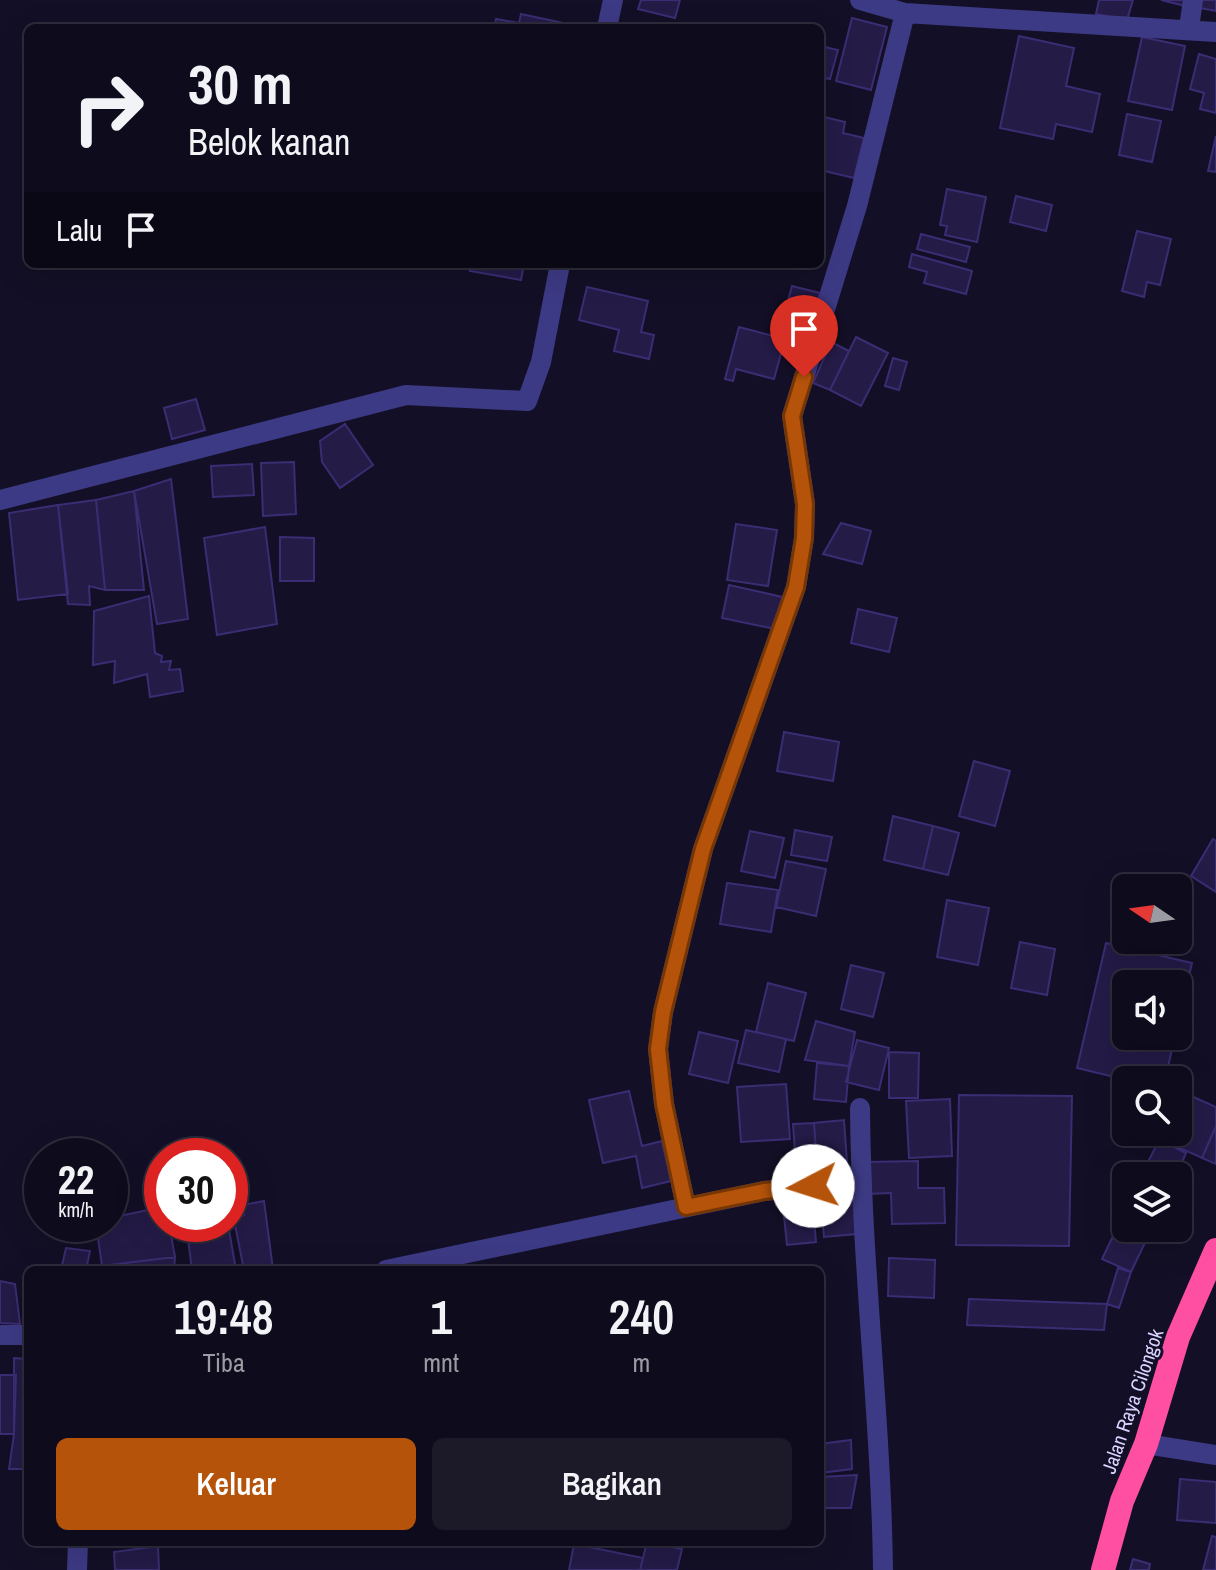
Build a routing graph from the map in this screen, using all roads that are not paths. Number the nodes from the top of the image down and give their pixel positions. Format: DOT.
graph roads {
  1 [pos="613,0"];
  2 [pos="860,0"];
  3 [pos="1193,0"];
  4 [pos="905,13"];
  5 [pos="608,24"];
  6 [pos="1189,28"];
  7 [pos="1216,32"];
  8 [pos="559,268"];
  9 [pos="0,500"];
  10 [pos="860,1108"];
  11 [pos="861,1182"];
  12 [pos="686,1207"];
  13 [pos="1216,1250"];
  14 [pos="405,1266"];
  15 [pos="0,1335"];
  16 [pos="24,1335"];
  17 [pos="1146,1444"];
  18 [pos="1216,1455"];
  19 [pos="78,1546"];
  20 [pos="77,1570"];
  21 [pos="883,1570"];
  22 [pos="1103,1570"];
  1 -- 5 [label="street"];
  2 -- 4 [label="street"];
  3 -- 6 [label="street"];
  4 -- 6 [label="street"];
  4 -- 12 [label="street"];
  6 -- 7 [label="street"];
  8 -- 9 [label="street"];
  10 -- 11 [label="street"];
  11 -- 12 [label="street"];
  11 -- 21 [label="street"];
  12 -- 14 [label="street"];
  13 -- 17 [label="highway, Jalan Raya Cilongok"];
  15 -- 16 [label="street"];
  17 -- 18 [label="street"];
  17 -- 22 [label="highway, Jalan Raya Cilongok"];
  19 -- 20 [label="street"];
}
